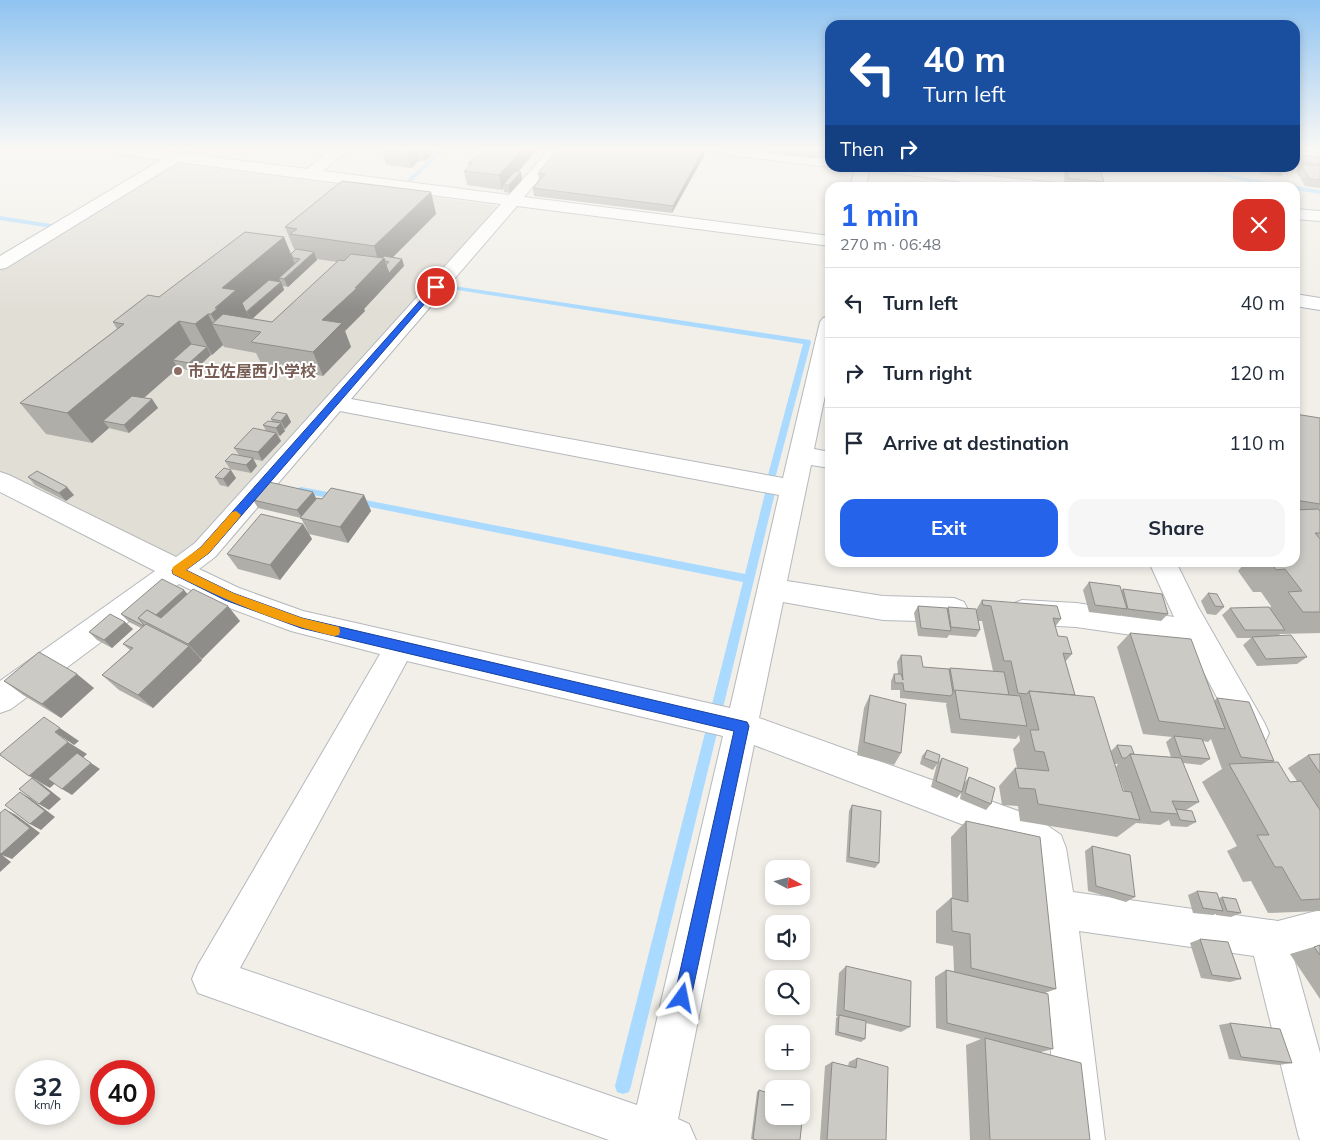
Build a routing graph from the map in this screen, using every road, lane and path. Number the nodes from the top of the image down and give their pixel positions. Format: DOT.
graph roads {
  1 [pos="100,203"];
  2 [pos="510,203"];
  3 [pos="529,203"];
  4 [pos="1300,214"];
  5 [pos="1320,216"];
  6 [pos="825,240"];
  7 [pos="0,264"];
  8 [pos="1300,301"];
  9 [pos="1320,304"];
  10 [pos="825,345"];
  11 [pos="334,403"];
  12 [pos="801,455"];
  13 [pos="825,459"];
  14 [pos="0,481"];
  15 [pos="793,489"];
  16 [pos="1164,567"];
  17 [pos="177,570"];
  18 [pos="771,589"];
  19 [pos="1196,632"];
  20 [pos="400,646"];
  21 [pos="0,699"];
  22 [pos="742,726"];
  23 [pos="1268,762"];
  24 [pos="1058,909"];
  25 [pos="1320,929"];
  26 [pos="1269,938"];
  27 [pos="1320,1134"];
  28 [pos="659,1138"];
  29 [pos="1082,1140"];
  1 -- 7 [label="street"];
  2 -- 11 [label="street"];
  3 -- 6 [label="street"];
  4 -- 5 [label="street"];
  8 -- 9 [label="street"];
  10 -- 12 [label="street"];
  11 -- 15 [label="street"];
  11 -- 17 [label="street"];
  12 -- 13 [label="street"];
  12 -- 15 [label="street"];
  14 -- 17 [label="street"];
  15 -- 18 [label="street"];
  16 -- 19 [label="street"];
  17 -- 20 [label="street"];
  17 -- 21 [label="street"];
  18 -- 19 [label="street"];
  18 -- 22 [label="street"];
  19 -- 23 [label="street"];
  20 -- 22 [label="street"];
  20 -- 28 [label="street"];
  22 -- 24 [label="street"];
  22 -- 28 [label="street"];
  24 -- 26 [label="street"];
  24 -- 29 [label="street"];
  25 -- 26 [label="street"];
  26 -- 27 [label="street"];
}
